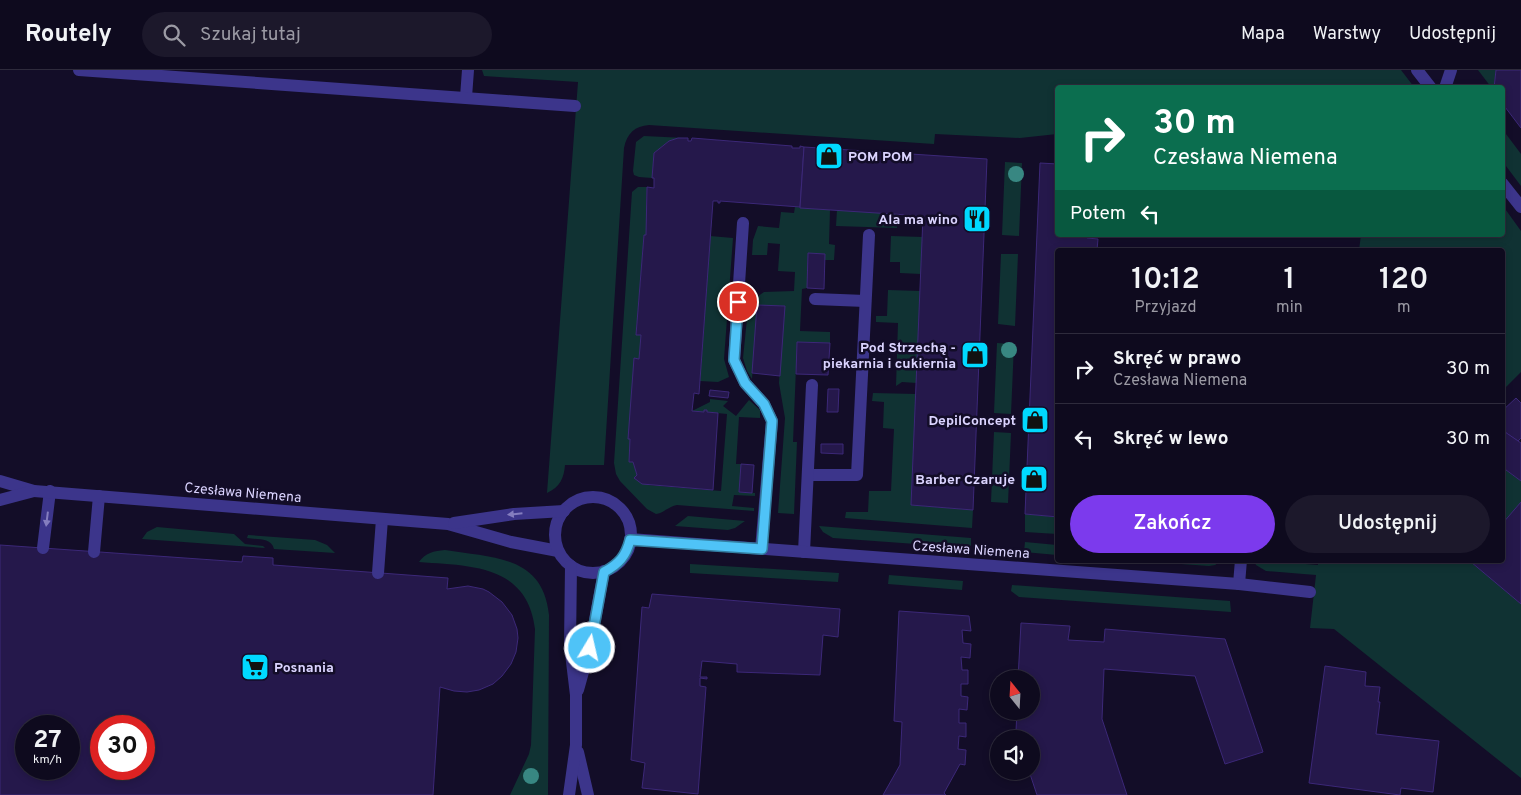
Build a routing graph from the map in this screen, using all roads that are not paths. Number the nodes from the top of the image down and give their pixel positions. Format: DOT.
graph roads {
  1 [pos="79,70"];
  2 [pos="468,70"];
  3 [pos="1418,70"];
  4 [pos="1451,70"];
  5 [pos="1429,85"];
  6 [pos="1446,85"];
  7 [pos="466,97"];
  8 [pos="575,106"];
  9 [pos="1505,187"];
  10 [pos="1521,207"];
  11 [pos="743,223"];
  12 [pos="869,235"];
  13 [pos="815,300"];
  14 [pos="866,301"];
  15 [pos="812,385"];
  16 [pos="808,475"];
  17 [pos="0,481"];
  18 [pos="34,491"];
  19 [pos="50,491"];
  20 [pos="99,496"];
  21 [pos="0,500"];
  22 [pos="564,511"];
  23 [pos="382,519"];
  24 [pos="448,524"];
  25 [pos="630,540"];
  26 [pos="43,548"];
  27 [pos="762,549"];
  28 [pos="558,551"];
  29 [pos="94,552"];
  30 [pos="804,552"];
  31 [pos="1241,563"];
  32 [pos="571,566"];
  33 [pos="604,572"];
  34 [pos="378,573"];
  35 [pos="1238,584"];
  36 [pos="1310,592"];
  37 [pos="576,695"];
  38 [pos="576,745"];
  39 [pos="569,795"];
  40 [pos="588,795"];
  1 -- 7 [label="street"];
  2 -- 7 [label="street"];
  3 -- 5 [label="street"];
  4 -- 6 [label="street"];
  7 -- 8 [label="street"];
  9 -- 10 [label="street"];
  11 -- 27 [label="street"];
  12 -- 14 [label="street"];
  13 -- 14 [label="street"];
  14 -- 16 [label="street"];
  15 -- 16 [label="street"];
  16 -- 30 [label="street"];
  17 -- 18 [label="street, Czesława Niemena"];
  18 -- 19 [label="street, Czesława Niemena"];
  18 -- 21 [label="street, Czesława Niemena"];
  19 -- 20 [label="street, Czesława Niemena"];
  19 -- 26 [label="street, one-way"];
  20 -- 23 [label="street, Czesława Niemena"];
  20 -- 29 [label="street"];
  22 -- 24 [label="street, Czesława Niemena, one-way"];
  22 -- 25 [label="street"];
  22 -- 28 [label="street"];
  23 -- 24 [label="street, Czesława Niemena"];
  23 -- 34 [label="street"];
  24 -- 28 [label="street, Czesława Niemena"];
  25 -- 27 [label="street, Czesława Niemena"];
  25 -- 33 [label="street"];
  27 -- 30 [label="street, Czesława Niemena"];
  28 -- 32 [label="street"];
  30 -- 35 [label="street, Czesława Niemena"];
  31 -- 35 [label="street"];
  32 -- 33 [label="street"];
  32 -- 37 [label="street"];
  33 -- 37 [label="street"];
  35 -- 36 [label="street, Czesława Niemena"];
  37 -- 38 [label="street"];
  38 -- 39 [label="street"];
  38 -- 40 [label="street"];
}
